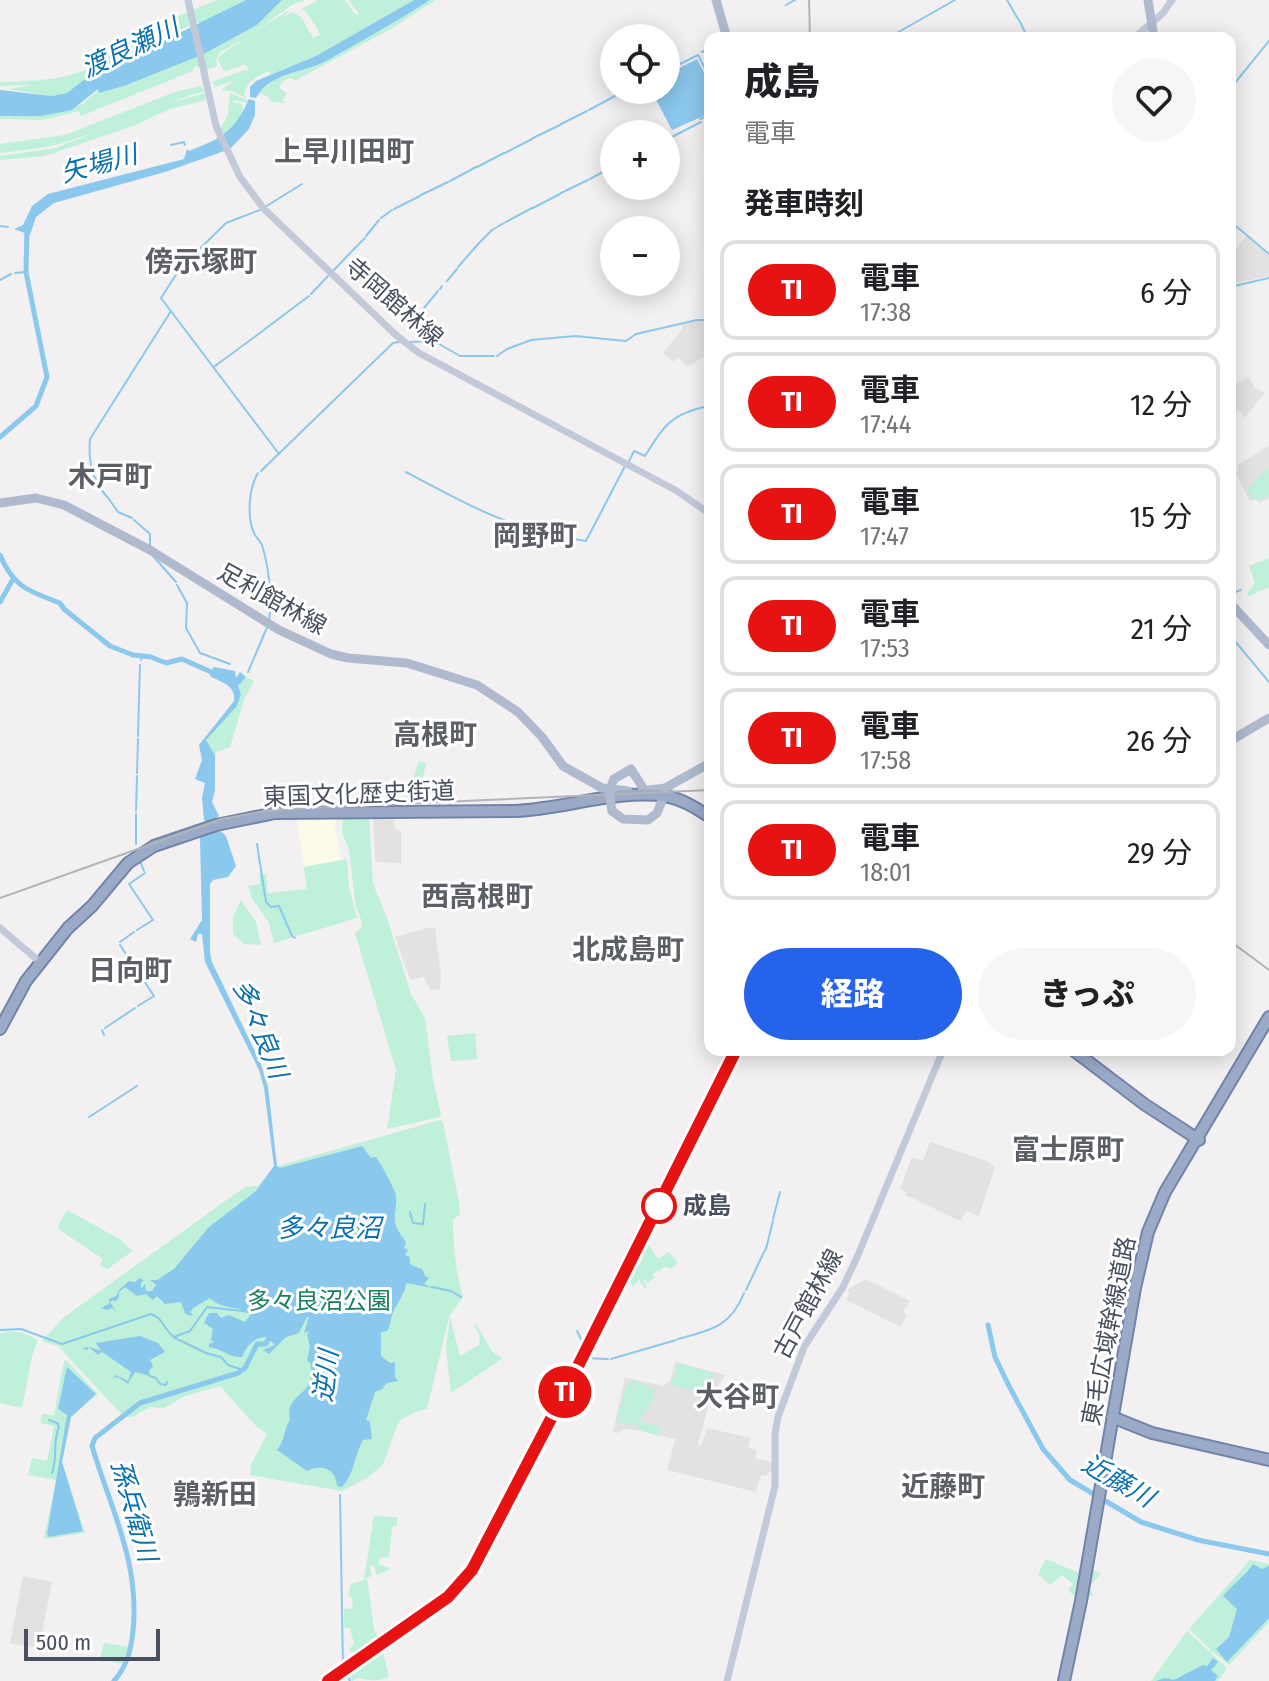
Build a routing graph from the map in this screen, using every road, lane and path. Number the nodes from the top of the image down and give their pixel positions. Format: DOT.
graph roads {
  1 [pos="717,0"];
  2 [pos="1148,0"];
  3 [pos="1172,0"];
  4 [pos="188,1"];
  5 [pos="1151,23"];
  6 [pos="726,32"];
  7 [pos="1141,32"];
  8 [pos="1153,32"];
  9 [pos="0,503"];
  10 [pos="704,510"];
  11 [pos="1236,609"];
  12 [pos="1269,645"];
  13 [pos="1269,718"];
  14 [pos="1236,737"];
  15 [pos="704,766"];
  16 [pos="645,791"];
  17 [pos="664,796"];
  18 [pos="704,813"];
  19 [pos="0,928"];
  20 [pos="40,962"];
  21 [pos="1269,1019"];
  22 [pos="0,1029"];
  23 [pos="941,1056"];
  24 [pos="1081,1056"];
  25 [pos="1198,1139"];
  26 [pos="1114,1418"];
  27 [pos="1269,1459"];
  28 [pos="727,1681"];
  29 [pos="1066,1681"];
  1 -- 6 [label="main road"];
  2 -- 5 [label="main road"];
  3 -- 5 [label="main road"];
  4 -- 10 [label="main road, 寺岡館林線"];
  5 -- 7 [label="main road"];
  5 -- 8 [label="main road"];
  9 -- 16 [label="main road, 足利館林線"];
  11 -- 12 [label="main road"];
  13 -- 14 [label="main road"];
  15 -- 16 [label="main road"];
  16 -- 17 [label="main road, bridge"];
  17 -- 18 [label="highway, 東国文化歴史街道"];
  17 -- 20 [label="highway, 東国文化歴史街道"];
  19 -- 20 [label="main road"];
  20 -- 22 [label="highway, 東国文化歴史街道"];
  21 -- 25 [label="highway, 東毛広域幹線道路"];
  23 -- 28 [label="main road, 古戸館林線"];
  24 -- 25 [label="highway"];
  25 -- 26 [label="highway, 東毛広域幹線道路"];
  26 -- 27 [label="highway"];
  26 -- 29 [label="highway, 東毛広域幹線道路"];
}
